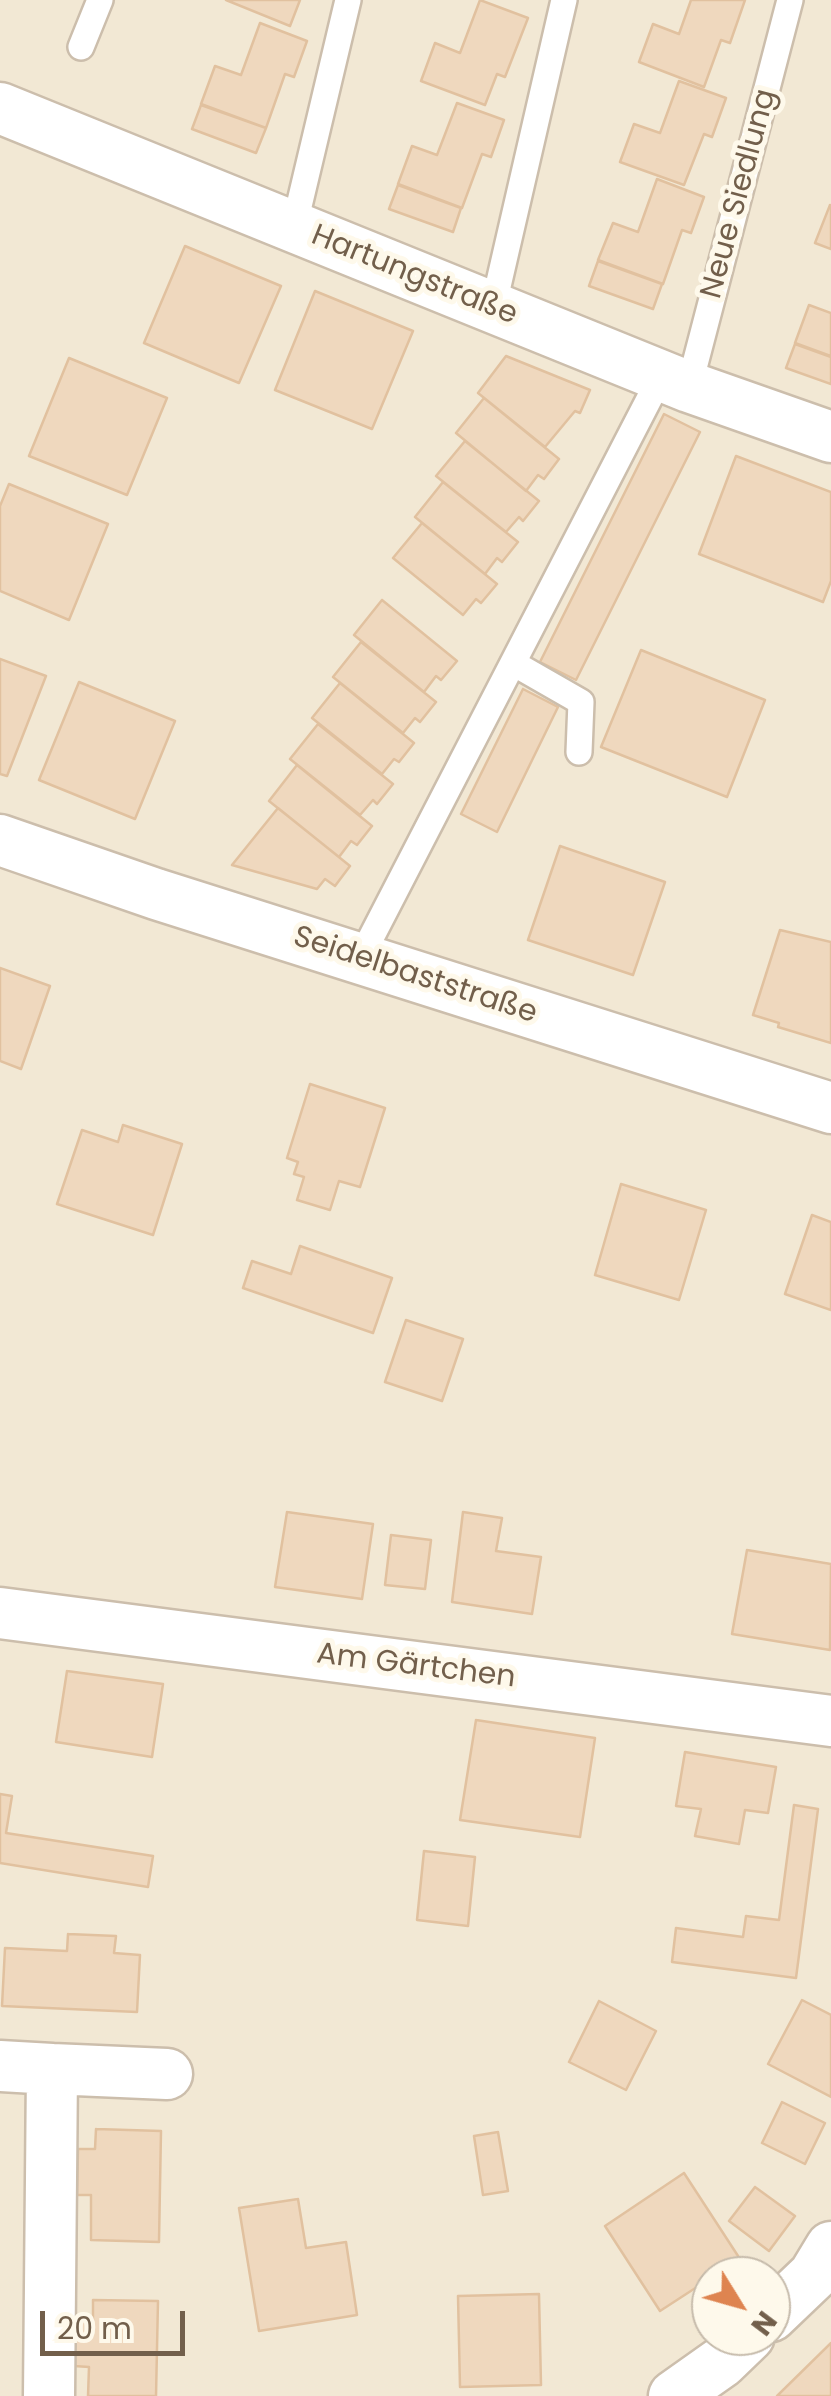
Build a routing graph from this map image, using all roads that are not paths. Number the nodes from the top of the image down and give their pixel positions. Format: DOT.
graph roads {
  1 [pos="100,0"];
  2 [pos="348,0"];
  3 [pos="564,0"];
  4 [pos="790,0"];
  5 [pos="82,47"];
  6 [pos="0,108"];
  7 [pos="294,228"];
  8 [pos="494,308"];
  9 [pos="675,382"];
  10 [pos="831,436"];
  11 [pos="514,662"];
  12 [pos="579,752"];
  13 [pos="0,840"];
  14 [pos="360,959"];
  15 [pos="831,1108"];
  16 [pos="0,1613"];
  17 [pos="831,1720"];
  18 [pos="0,2066"];
  19 [pos="52,2069"];
  20 [pos="167,2074"];
  21 [pos="831,2247"];
  22 [pos="791,2297"];
  23 [pos="728,2356"];
  24 [pos="49,2396"];
  25 [pos="674,2396"];
  1 -- 5 [label="lane"];
  2 -- 7 [label="lane"];
  3 -- 8 [label="lane"];
  4 -- 9 [label="lane, Neue Siedlung"];
  6 -- 7 [label="street, Hartungstraße"];
  7 -- 8 [label="street, Hartungstraße"];
  8 -- 9 [label="street, Hartungstraße"];
  9 -- 10 [label="street, Hartungstraße"];
  9 -- 11 [label="lane, Neue Siedlung"];
  11 -- 12 [label="lane"];
  11 -- 14 [label="lane, Neue Siedlung"];
  13 -- 14 [label="street, Seidelbaststraße"];
  14 -- 15 [label="street, Seidelbaststraße"];
  16 -- 17 [label="street, Am Gärtchen"];
  18 -- 19 [label="street"];
  19 -- 20 [label="street"];
  19 -- 24 [label="street"];
  21 -- 22 [label="street"];
  23 -- 25 [label="street"];
}
